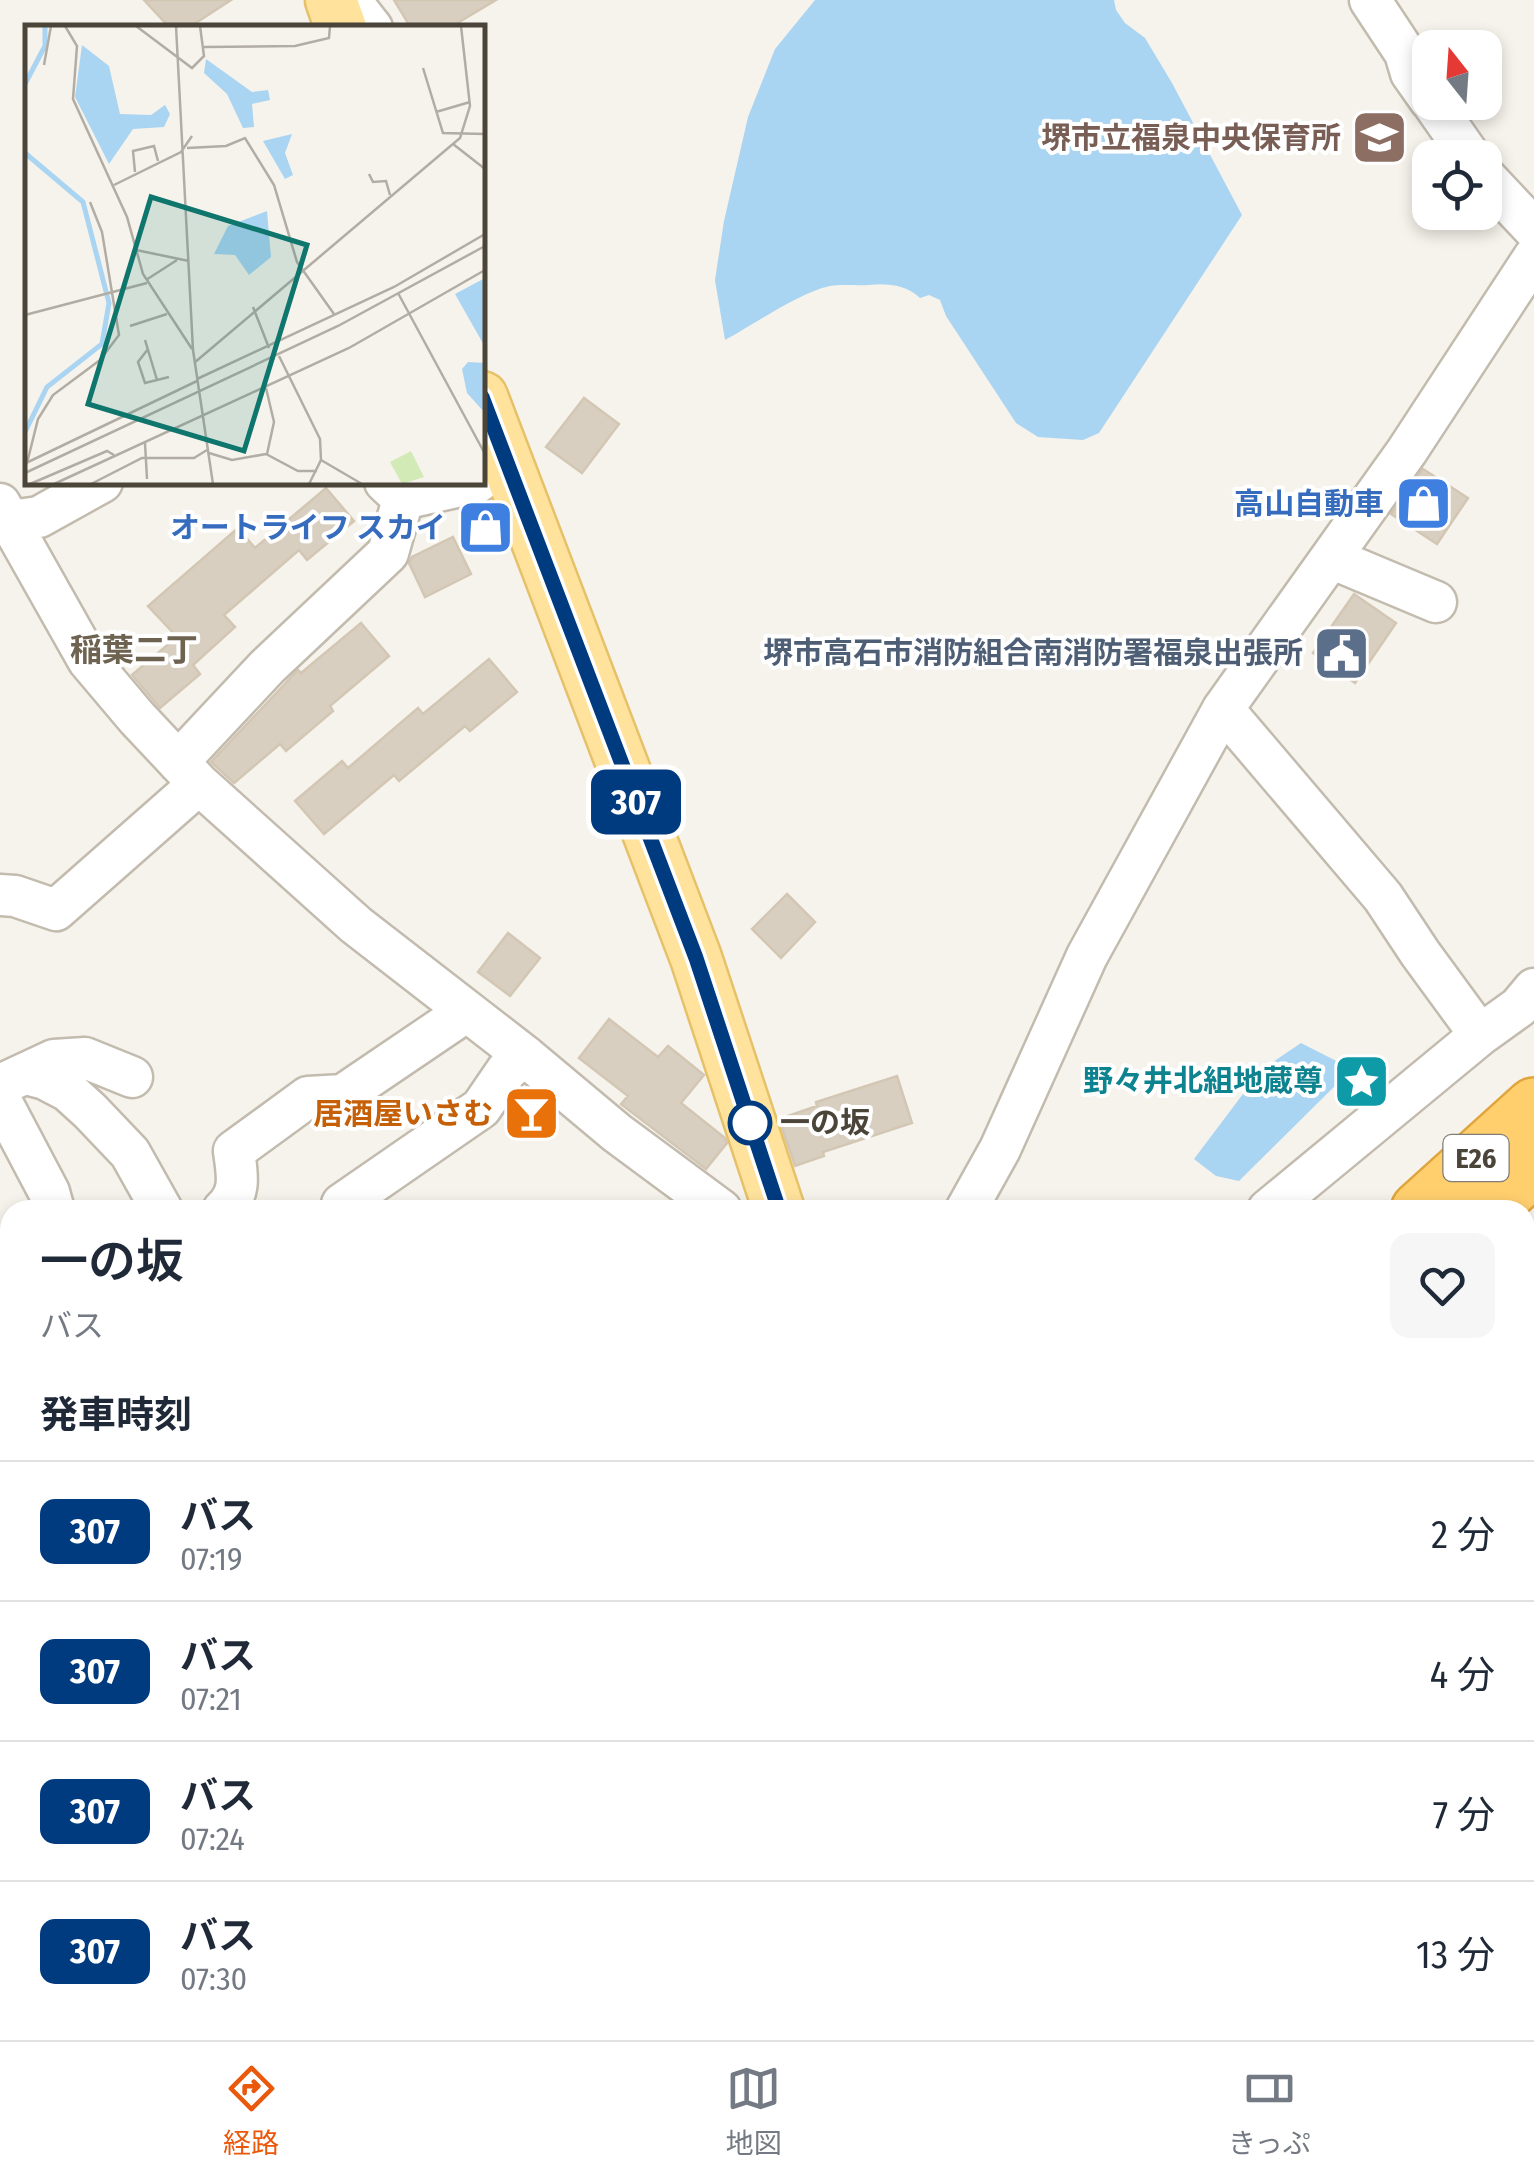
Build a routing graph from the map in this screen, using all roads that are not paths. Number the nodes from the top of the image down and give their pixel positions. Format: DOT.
graph roads {
  1 [pos="331,0"];
  2 [pos="350,0"];
  3 [pos="1370,0"];
  4 [pos="340,25"];
  5 [pos="370,25"];
  6 [pos="1412,74"];
  7 [pos="1502,195"];
  8 [pos="1534,229"];
  9 [pos="1534,258"];
  10 [pos="485,425"];
  11 [pos="491,480"];
  12 [pos="96,485"];
  13 [pos="447,485"];
  14 [pos="394,491"];
  15 [pos="5,513"];
  16 [pos="1331,558"];
  17 [pos="1436,602"];
  18 [pos="1224,709"];
  19 [pos="188,773"];
  20 [pos="0,895"];
  21 [pos="1529,1005"];
  22 [pos="467,1011"];
  23 [pos="1480,1035"];
  24 [pos="525,1056"];
  25 [pos="132,1077"];
  26 [pos="9,1086"];
  27 [pos="1534,1106"];
  28 [pos="1534,1167"];
  29 [pos="51,1200"];
  30 [pos="156,1200"];
  31 [pos="233,1200"];
  32 [pos="348,1200"];
  33 [pos="707,1200"];
  34 [pos="775,1200"];
  35 [pos="972,1200"];
  36 [pos="1280,1200"];
  37 [pos="1430,1200"];
  38 [pos="1498,1200"];
  1 -- 4 [label="main road"];
  2 -- 5 [label="street"];
  3 -- 6 [label="street"];
  7 -- 8 [label="street"];
  9 -- 16 [label="street"];
  10 -- 11 [label="main road"];
  11 -- 34 [label="main road"];
  12 -- 15 [label="street"];
  13 -- 14 [label="street"];
  14 -- 19 [label="street"];
  15 -- 19 [label="street"];
  16 -- 17 [label="street"];
  16 -- 18 [label="street"];
  18 -- 23 [label="street"];
  18 -- 35 [label="street"];
  19 -- 20 [label="street"];
  19 -- 22 [label="street"];
  21 -- 23 [label="street"];
  22 -- 24 [label="street"];
  22 -- 31 [label="street"];
  23 -- 36 [label="street"];
  24 -- 32 [label="street"];
  24 -- 33 [label="street"];
  25 -- 26 [label="street"];
  26 -- 29 [label="street"];
  26 -- 30 [label="street"];
  27 -- 37 [label="highway, E26"];
  28 -- 38 [label="highway, E26"];
}
